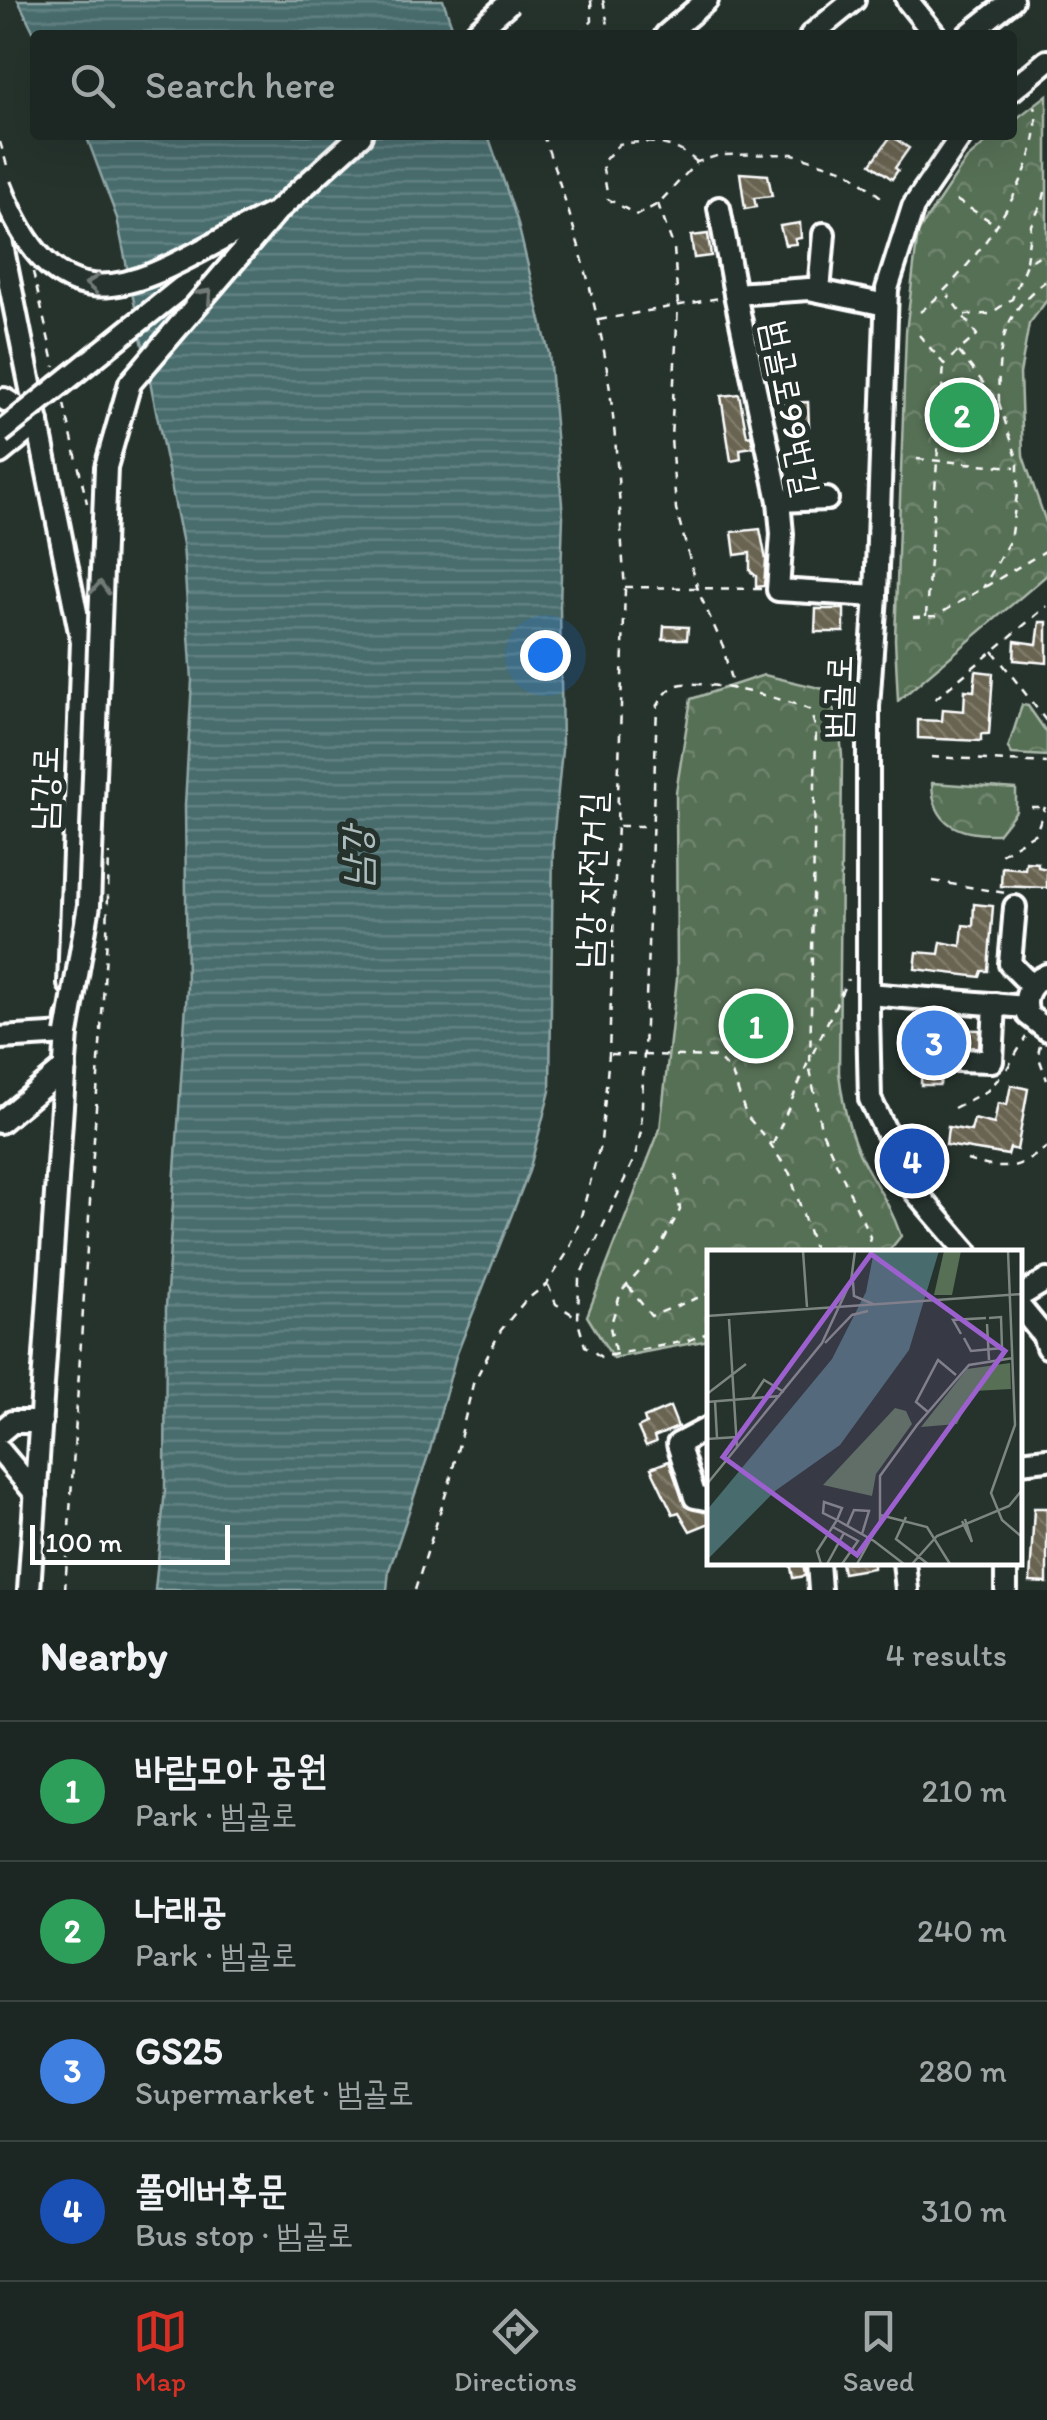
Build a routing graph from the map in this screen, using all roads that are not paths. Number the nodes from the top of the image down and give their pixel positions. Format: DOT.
graph roads {
  1 [pos="707,0"];
  2 [pos="854,0"];
  3 [pos="907,0"];
  4 [pos="1012,0"];
  5 [pos="512,1"];
  6 [pos="478,30"];
  7 [pos="672,30"];
  8 [pos="817,30"];
  9 [pos="932,30"];
  10 [pos="974,30"];
  11 [pos="1047,61"];
  12 [pos="1017,86"];
  13 [pos="356,140"];
  14 [pos="959,140"];
  15 [pos="0,184"];
  16 [pos="719,208"];
  17 [pos="277,211"];
  18 [pos="824,234"];
  19 [pos="0,235"];
  20 [pos="819,291"];
  21 [pos="735,294"];
  22 [pos="886,305"];
  23 [pos="30,379"];
  24 [pos="2,401"];
  25 [pos="30,428"];
  26 [pos="0,433"];
  27 [pos="0,453"];
  28 [pos="827,499"];
  29 [pos="779,502"];
  30 [pos="876,596"];
  31 [pos="1015,908"];
  32 [pos="1039,980"];
  33 [pos="868,994"];
  34 [pos="995,1004"];
  35 [pos="1026,1007"];
  36 [pos="1045,1029"];
  37 [pos="67,1034"];
  38 [pos="0,1038"];
  39 [pos="956,1060"];
  40 [pos="65,1068"];
  41 [pos="0,1122"];
  42 [pos="965,1250"];
  43 [pos="1047,1280"];
  44 [pos="1022,1295"];
  45 [pos="1022,1310"];
  46 [pos="1047,1347"];
  47 [pos="41,1422"];
  48 [pos="707,1429"];
  49 [pos="0,1432"];
  50 [pos="0,1452"];
  51 [pos="1047,1458"];
  52 [pos="1022,1462"];
  53 [pos="36,1494"];
  54 [pos="707,1499"];
  55 [pos="818,1565"];
  56 [pos="904,1565"];
  57 [pos="28,1590"];
  58 [pos="820,1590"];
  59 [pos="907,1590"];
  1 -- 7 [label="street"];
  2 -- 8 [label="street"];
  3 -- 9 [label="street"];
  4 -- 10 [label="street"];
  5 -- 6 [label="street, bridge"];
  11 -- 12 [label="street"];
  13 -- 17 [label="street"];
  14 -- 22 [label="street, 범골로"];
  17 -- 15 [label="street, one-way, bridge"];
  16 -- 21 [label="street"];
  17 -- 26 [label="street, bridge"];
  37 -- 17 [label="street, one-way, bridge"];
  18 -- 20 [label="street"];
  19 -- 23 [label="street, 남강로"];
  20 -- 21 [label="street, 범골로99번길"];
  20 -- 22 [label="street, 범골로99번길"];
  21 -- 29 [label="street, 범골로99번길"];
  22 -- 30 [label="street, 범골로"];
  23 -- 24 [label="street"];
  23 -- 25 [label="street, 남강로"];
  24 -- 25 [label="street"];
  25 -- 27 [label="street"];
  25 -- 37 [label="street, 남강로"];
  28 -- 29 [label="street"];
  29 -- 30 [label="street, 범골로99번길"];
  30 -- 33 [label="street, 범골로"];
  31 -- 32 [label="street"];
  32 -- 35 [label="street"];
  33 -- 34 [label="street"];
  33 -- 42 [label="street, 범골로"];
  34 -- 35 [label="street"];
  34 -- 39 [label="street"];
  35 -- 36 [label="street"];
  37 -- 38 [label="street"];
  37 -- 40 [label="street, 남강로"];
  40 -- 41 [label="street"];
  40 -- 47 [label="street, 남강로"];
  43 -- 44 [label="street"];
  45 -- 46 [label="street"];
  47 -- 49 [label="street"];
  47 -- 53 [label="street, 남강로"];
  48 -- 54 [label="street"];
  50 -- 53 [label="street"];
  51 -- 52 [label="street"];
  53 -- 57 [label="street, 남강로"];
  55 -- 58 [label="street"];
  56 -- 59 [label="street"];
}
